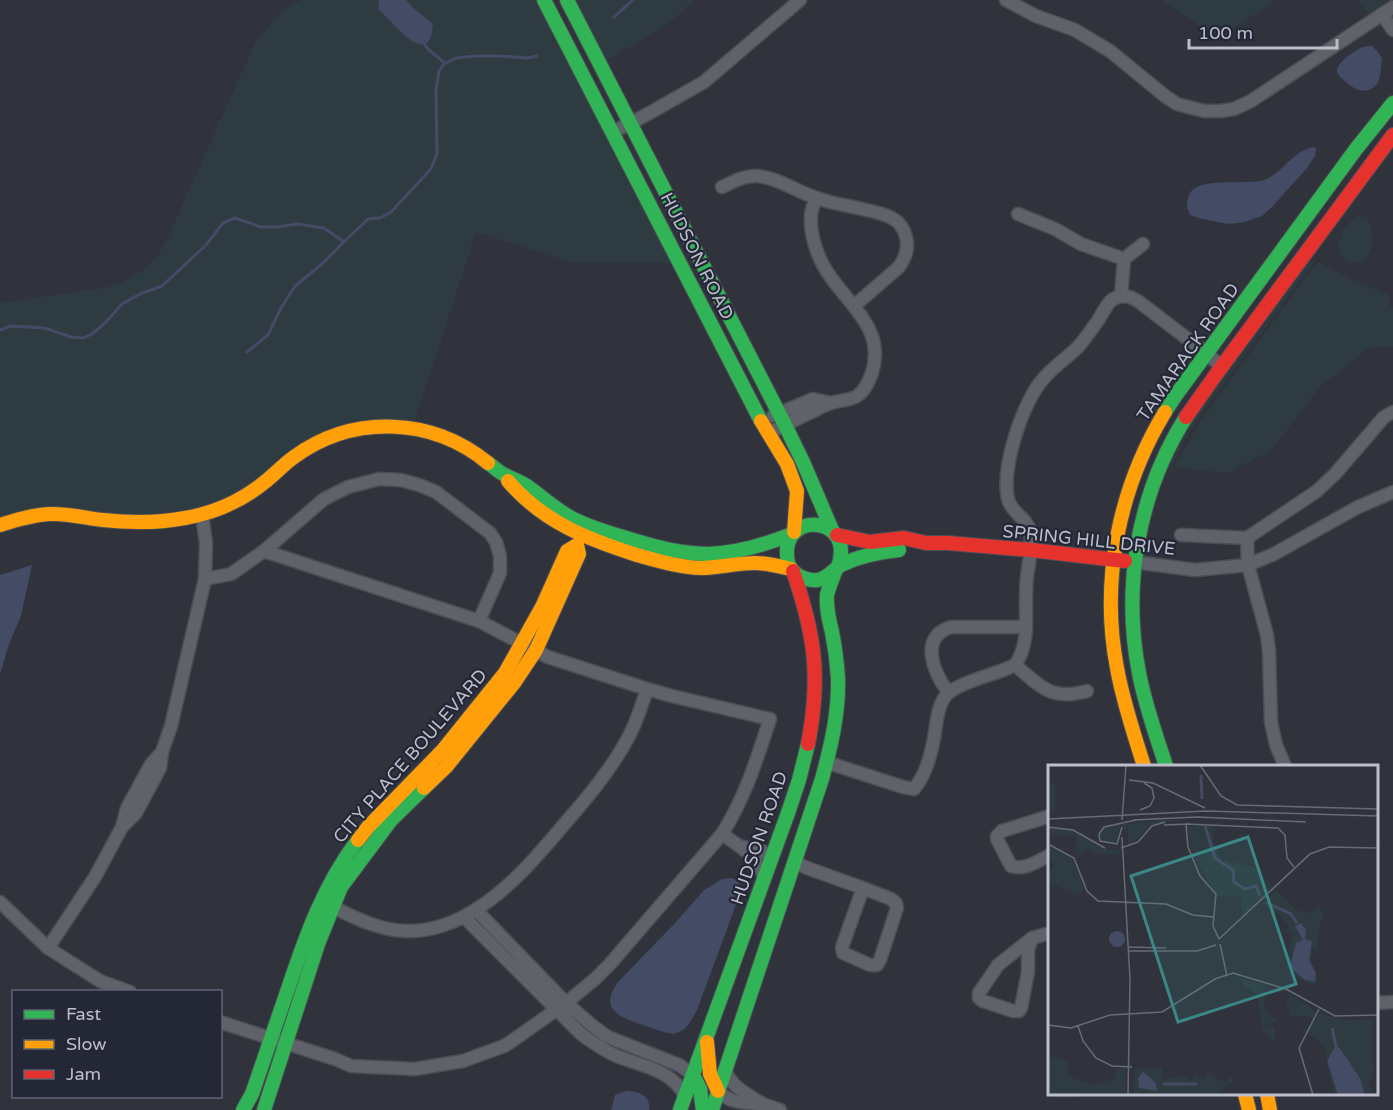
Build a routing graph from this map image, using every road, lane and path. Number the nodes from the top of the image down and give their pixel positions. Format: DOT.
graph roads {
  1 [pos="544,0"];
  2 [pos="567,0"];
  3 [pos="800,0"];
  4 [pos="1006,0"];
  5 [pos="1393,7"];
  6 [pos="1382,14"];
  7 [pos="1393,30"];
  8 [pos="1393,103"];
  9 [pos="630,123"];
  10 [pos="613,132"];
  11 [pos="1393,135"];
  12 [pos="722,187"];
  13 [pos="816,198"];
  14 [pos="1018,214"];
  15 [pos="1143,244"];
  16 [pos="1124,259"];
  17 [pos="1121,296"];
  18 [pos="854,306"];
  19 [pos="1206,353"];
  20 [pos="1222,367"];
  21 [pos="1393,412"];
  22 [pos="782,419"];
  23 [pos="765,427"];
  24 [pos="1393,492"];
  25 [pos="202,515"];
  26 [pos="0,525"];
  27 [pos="793,533"];
  28 [pos="835,533"];
  29 [pos="582,535"];
  30 [pos="1181,536"];
  31 [pos="1247,538"];
  32 [pos="926,543"];
  33 [pos="1031,550"];
  34 [pos="264,552"];
  35 [pos="1114,560"];
  36 [pos="1134,562"];
  37 [pos="1248,565"];
  38 [pos="837,568"];
  39 [pos="792,570"];
  40 [pos="205,579"];
  41 [pos="479,621"];
  42 [pos="1026,627"];
  43 [pos="523,643"];
  44 [pos="536,650"];
  45 [pos="1015,665"];
  46 [pos="647,689"];
  47 [pos="1087,691"];
  48 [pos="948,692"];
  49 [pos="826,762"];
  50 [pos="1144,765"];
  51 [pos="1166,765"];
  52 [pos="1285,765"];
  53 [pos="1048,817"];
  54 [pos="786,820"];
  55 [pos="722,834"];
  56 [pos="743,847"];
  57 [pos="1048,856"];
  58 [pos="772,858"];
  59 [pos="794,862"];
  60 [pos="764,881"];
  61 [pos="863,888"];
  62 [pos="782,900"];
  63 [pos="0,902"];
  64 [pos="326,904"];
  65 [pos="476,910"];
  66 [pos="464,917"];
  67 [pos="1048,934"];
  68 [pos="1032,938"];
  69 [pos="48,948"];
  70 [pos="125,990"];
  71 [pos="1393,1002"];
  72 [pos="1378,1003"];
  73 [pos="561,1006"];
  74 [pos="222,1023"];
  75 [pos="271,1038"];
  76 [pos="706,1038"];
  77 [pos="286,1043"];
  78 [pos="725,1071"];
  79 [pos="693,1075"];
  80 [pos="718,1091"];
  81 [pos="1245,1095"];
  82 [pos="1267,1095"];
  83 [pos="685,1096"];
  84 [pos="764,1105"];
  85 [pos="243,1110"];
  86 [pos="264,1110"];
  87 [pos="680,1110"];
  88 [pos="704,1110"];
  89 [pos="712,1110"];
  90 [pos="780,1110"];
  91 [pos="1249,1110"];
  92 [pos="1270,1110"];
  1 -- 10 [label="street, HUDSON ROAD"];
  2 -- 9 [label="street, HUDSON ROAD"];
  3 -- 9 [label="street"];
  4 -- 6 [label="street"];
  5 -- 6 [label="street"];
  6 -- 7 [label="street"];
  8 -- 19 [label="street, TAMARACK ROAD"];
  9 -- 10 [label="street"];
  9 -- 22 [label="street, HUDSON ROAD"];
  10 -- 23 [label="street, HUDSON ROAD"];
  11 -- 20 [label="street, TAMARACK ROAD"];
  12 -- 13 [label="street"];
  13 -- 18 [label="street"];
  13 -- 18 [label="street"];
  14 -- 16 [label="street"];
  15 -- 16 [label="street"];
  16 -- 17 [label="street"];
  17 -- 19 [label="street"];
  17 -- 33 [label="street"];
  18 -- 22 [label="street"];
  19 -- 20 [label="street"];
  19 -- 35 [label="street, TAMARACK ROAD"];
  20 -- 36 [label="street, TAMARACK ROAD"];
  21 -- 31 [label="street"];
  22 -- 23 [label="street"];
  22 -- 28 [label="street, HUDSON ROAD"];
  23 -- 27 [label="street, HUDSON ROAD"];
  24 -- 37 [label="street, SPRING HILL DRIVE"];
  25 -- 26 [label="street"];
  25 -- 29 [label="street"];
  25 -- 40 [label="street"];
  27 -- 28 [label="street"];
  27 -- 29 [label="street"];
  27 -- 39 [label="street"];
  28 -- 32 [label="street, SPRING HILL DRIVE"];
  28 -- 38 [label="street"];
  29 -- 39 [label="street"];
  29 -- 43 [label="street, CITY PLACE BOULEVARD"];
  29 -- 44 [label="street, CITY PLACE BOULEVARD"];
  30 -- 31 [label="street, SPRING HILL DRIVE"];
  31 -- 37 [label="street"];
  32 -- 33 [label="street, SPRING HILL DRIVE"];
  32 -- 38 [label="street, SPRING HILL DRIVE"];
  33 -- 35 [label="street, SPRING HILL DRIVE"];
  33 -- 42 [label="street"];
  34 -- 40 [label="street"];
  34 -- 41 [label="street"];
  34 -- 41 [label="street"];
  35 -- 36 [label="street, SPRING HILL DRIVE"];
  35 -- 50 [label="street, TAMARACK ROAD"];
  36 -- 37 [label="street, SPRING HILL DRIVE"];
  36 -- 51 [label="street, TAMARACK ROAD"];
  37 -- 52 [label="street"];
  38 -- 39 [label="street"];
  38 -- 49 [label="street"];
  39 -- 54 [label="street, HUDSON ROAD"];
  40 -- 69 [label="street"];
  41 -- 43 [label="street"];
  42 -- 45 [label="street"];
  42 -- 48 [label="street"];
  43 -- 44 [label="street"];
  43 -- 64 [label="street, CITY PLACE BOULEVARD"];
  44 -- 46 [label="street"];
  44 -- 64 [label="street, CITY PLACE BOULEVARD"];
  45 -- 47 [label="street"];
  45 -- 48 [label="street"];
  46 -- 55 [label="street"];
  46 -- 65 [label="street"];
  48 -- 49 [label="street"];
  49 -- 59 [label="street"];
  53 -- 57 [label="street"];
  54 -- 58 [label="street, HUDSON ROAD"];
  54 -- 59 [label="street"];
  55 -- 56 [label="street"];
  55 -- 73 [label="street"];
  56 -- 58 [label="street"];
  56 -- 60 [label="street"];
  58 -- 60 [label="street, HUDSON ROAD"];
  58 -- 62 [label="street"];
  59 -- 61 [label="street"];
  59 -- 62 [label="street"];
  60 -- 76 [label="street, HUDSON ROAD"];
  61 -- 61 [label="street"];
  62 -- 78 [label="street"];
  63 -- 69 [label="street"];
  64 -- 66 [label="street"];
  64 -- 75 [label="street, CITY PLACE BOULEVARD"];
  64 -- 77 [label="street, CITY PLACE BOULEVARD"];
  65 -- 66 [label="street"];
  65 -- 73 [label="street"];
  66 -- 73 [label="street"];
  67 -- 68 [label="street"];
  68 -- 68 [label="street"];
  69 -- 70 [label="street"];
  71 -- 72 [label="street"];
  73 -- 77 [label="street"];
  73 -- 79 [label="street"];
  73 -- 83 [label="street"];
  74 -- 75 [label="street"];
  75 -- 77 [label="street"];
  75 -- 85 [label="street, CITY PLACE BOULEVARD"];
  76 -- 79 [label="street, HUDSON ROAD"];
  76 -- 80 [label="street"];
  77 -- 86 [label="street, CITY PLACE BOULEVARD"];
  78 -- 80 [label="street"];
  78 -- 84 [label="street"];
  79 -- 83 [label="street, HUDSON ROAD"];
  79 -- 88 [label="street"];
  80 -- 84 [label="street"];
  80 -- 89 [label="street"];
  81 -- 91 [label="street"];
  82 -- 92 [label="street"];
  83 -- 87 [label="street, HUDSON ROAD"];
  84 -- 90 [label="street"];
}
